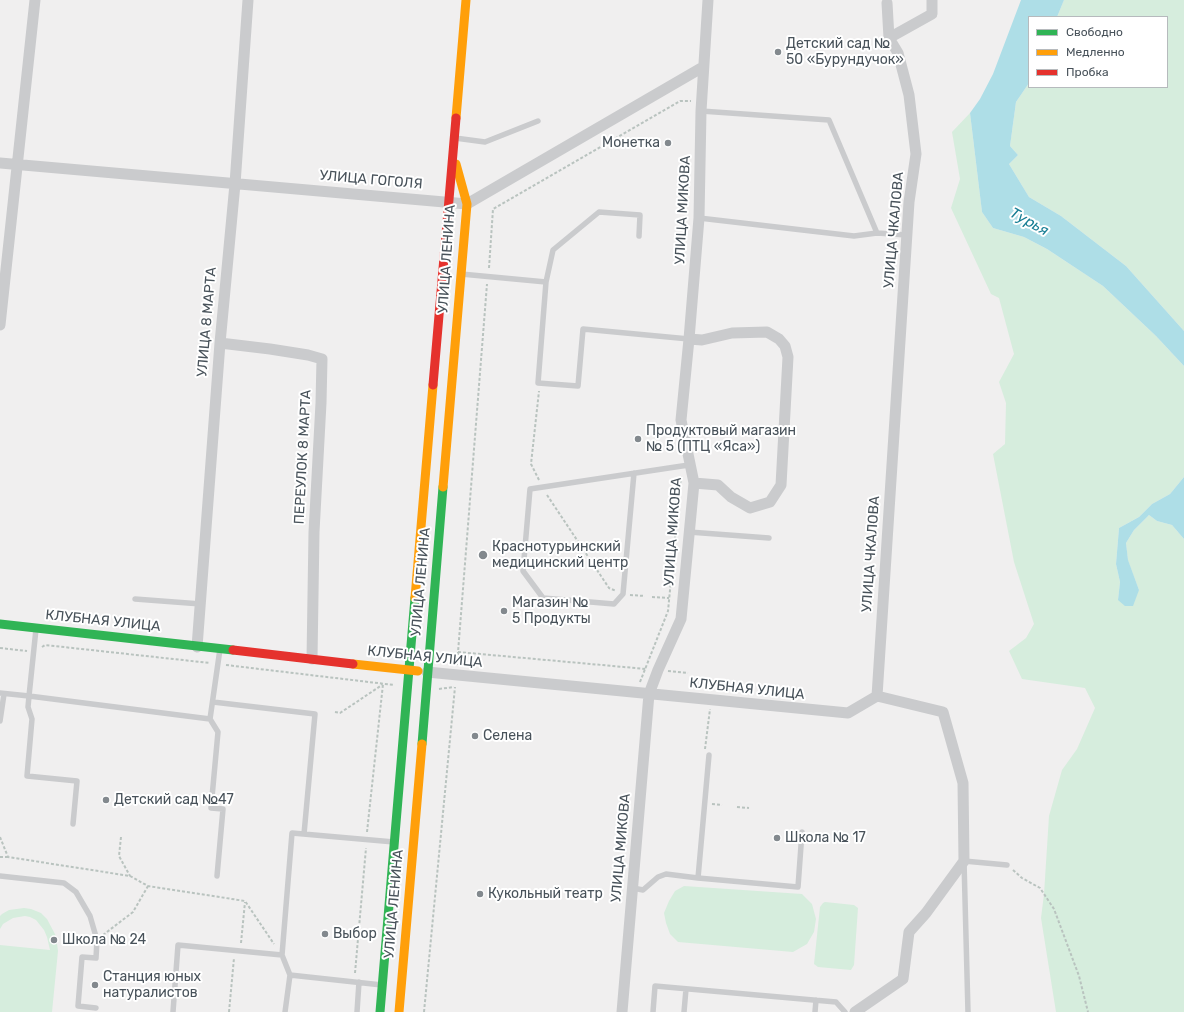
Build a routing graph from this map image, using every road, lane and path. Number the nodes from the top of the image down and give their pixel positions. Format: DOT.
graph roads {
  1 [pos="35,0"];
  2 [pos="248,0"];
  3 [pos="466,0"];
  4 [pos="708,0"];
  5 [pos="932,0"];
  6 [pos="887,3"];
  7 [pos="889,38"];
  8 [pos="703,67"];
  9 [pos="701,106"];
  10 [pos="538,121"];
  11 [pos="454,138"];
  12 [pos="453,155"];
  13 [pos="0,163"];
  14 [pos="17,165"];
  15 [pos="235,184"];
  16 [pos="449,202"];
  17 [pos="467,204"];
  18 [pos="699,218"];
  19 [pos="877,233"];
  20 [pos="907,235"];
  21 [pos="639,236"];
  22 [pos="461,274"];
  23 [pos="488,276"];
  24 [pos="546,282"];
  25 [pos="0,325"];
  26 [pos="689,339"];
  27 [pos="220,343"];
  28 [pos="540,384"];
  29 [pos="690,465"];
  30 [pos="634,473"];
  31 [pos="694,482"];
  32 [pos="542,487"];
  33 [pos="689,532"];
  34 [pos="769,538"];
  35 [pos="623,594"];
  36 [pos="644,596"];
  37 [pos="652,597"];
  38 [pos="669,598"];
  39 [pos="135,599"];
  40 [pos="201,604"];
  41 [pos="0,624"];
  42 [pos="36,628"];
  43 [pos="198,647"];
  44 [pos="0,648"];
  45 [pos="220,649"];
  46 [pos="33,652"];
  47 [pos="458,652"];
  48 [pos="312,660"];
  49 [pos="218,664"];
  50 [pos="409,670"];
  51 [pos="658,670"];
  52 [pos="428,672"];
  53 [pos="688,673"];
  54 [pos="455,681"];
  55 [pos="383,684"];
  56 [pos="408,686"];
  57 [pos="426,688"];
  58 [pos="2,694"];
  59 [pos="649,694"];
  60 [pos="29,696"];
  61 [pos="877,696"];
  62 [pos="711,700"];
  63 [pos="213,702"];
  64 [pos="335,712"];
  65 [pos="210,719"];
  66 [pos="0,721"];
  67 [pos="709,755"];
  68 [pos="737,807"];
  69 [pos="749,808"];
  70 [pos="73,824"];
  71 [pos="802,832"];
  72 [pos="304,834"];
  73 [pos="0,837"];
  74 [pos="121,837"];
  75 [pos="1,840"];
  76 [pos="394,842"];
  77 [pos="0,857"];
  78 [pos="8,857"];
  79 [pos="964,861"];
  80 [pos="1007,865"];
  81 [pos="0,876"];
  82 [pos="130,876"];
  83 [pos="217,876"];
  84 [pos="698,878"];
  85 [pos="148,886"];
  86 [pos="633,888"];
  87 [pos="245,901"];
  88 [pos="98,940"];
  89 [pos="238,951"];
  90 [pos="282,955"];
  91 [pos="290,976"];
  92 [pos="359,982"];
  93 [pos="382,985"];
  94 [pos="686,989"];
  95 [pos="816,1000"];
  96 [pos="96,1008"];
  97 [pos="173,1012"];
  98 [pos="229,1012"];
  99 [pos="286,1012"];
  100 [pos="357,1012"];
  101 [pos="380,1012"];
  102 [pos="399,1012"];
  103 [pos="424,1012"];
  104 [pos="622,1012"];
  105 [pos="653,1012"];
  106 [pos="684,1012"];
  107 [pos="815,1012"];
  108 [pos="845,1012"];
  109 [pos="855,1012"];
  110 [pos="968,1012"];
  111 [pos="1088,1012"];
  1 -- 14 [label="street"];
  2 -- 15 [label="street, УЛИЦА 8 МАРТА"];
  3 -- 11 [label="main road, УЛИЦА ЛЕНИНА"];
  4 -- 8 [label="street, УЛИЦА МИКОВА"];
  5 -- 7 [label="street"];
  6 -- 7 [label="street, УЛИЦА ЧКАЛОВА"];
  7 -- 20 [label="street, УЛИЦА ЧКАЛОВА"];
  8 -- 9 [label="street, УЛИЦА МИКОВА"];
  8 -- 17 [label="street"];
  9 -- 18 [label="street, УЛИЦА МИКОВА"];
  9 -- 19 [label="lane"];
  9 -- 23 [label="path"];
  10 -- 11 [label="lane"];
  11 -- 12 [label="main road, УЛИЦА ЛЕНИНА"];
  12 -- 16 [label="main road, УЛИЦА ЛЕНИНА"];
  12 -- 17 [label="main road, УЛИЦА ЛЕНИНА"];
  13 -- 14 [label="street, УЛИЦА ГОГОЛЯ"];
  14 -- 15 [label="street, УЛИЦА ГОГОЛЯ"];
  14 -- 25 [label="street"];
  15 -- 16 [label="street, УЛИЦА ГОГОЛЯ"];
  15 -- 27 [label="street, УЛИЦА 8 МАРТА"];
  16 -- 17 [label="street, УЛИЦА ГОГОЛЯ"];
  16 -- 50 [label="main road, УЛИЦА ЛЕНИНА"];
  17 -- 22 [label="main road, УЛИЦА ЛЕНИНА"];
  18 -- 19 [label="lane"];
  18 -- 26 [label="street, УЛИЦА МИКОВА"];
  19 -- 20 [label="lane"];
  20 -- 61 [label="street, УЛИЦА ЧКАЛОВА"];
  21 -- 24 [label="lane"];
  22 -- 23 [label="lane"];
  22 -- 52 [label="main road, УЛИЦА ЛЕНИНА"];
  23 -- 24 [label="lane"];
  23 -- 47 [label="path"];
  24 -- 28 [label="lane"];
  26 -- 28 [label="lane"];
  26 -- 29 [label="street, УЛИЦА МИКОВА"];
  26 -- 31 [label="street"];
  27 -- 40 [label="street, УЛИЦА 8 МАРТА"];
  27 -- 48 [label="street, ПЕРЕУЛОК 8 МАРТА"];
  28 -- 32 [label="path"];
  29 -- 30 [label="lane"];
  29 -- 31 [label="street, УЛИЦА МИКОВА"];
  30 -- 32 [label="lane"];
  30 -- 35 [label="lane"];
  31 -- 33 [label="street, УЛИЦА МИКОВА"];
  32 -- 35 [label="path"];
  32 -- 35 [label="lane"];
  33 -- 34 [label="lane"];
  33 -- 51 [label="street, УЛИЦА МИКОВА"];
  35 -- 36 [label="path"];
  37 -- 38 [label="path"];
  39 -- 40 [label="lane"];
  40 -- 43 [label="street, УЛИЦА 8 МАРТА"];
  41 -- 42 [label="main road, КЛУБНАЯ УЛИЦА"];
  42 -- 43 [label="main road, КЛУБНАЯ УЛИЦА"];
  42 -- 46 [label="lane"];
  43 -- 45 [label="main road, КЛУБНАЯ УЛИЦА"];
  44 -- 46 [label="path"];
  45 -- 48 [label="main road, КЛУБНАЯ УЛИЦА"];
  45 -- 49 [label="lane"];
  46 -- 49 [label="path"];
  46 -- 60 [label="lane"];
  47 -- 51 [label="path"];
  47 -- 54 [label="path"];
  48 -- 50 [label="main road, КЛУБНАЯ УЛИЦА"];
  49 -- 55 [label="path"];
  49 -- 63 [label="lane"];
  50 -- 52 [label="main road, КЛУБНАЯ УЛИЦА"];
  50 -- 56 [label="main road, УЛИЦА ЛЕНИНА"];
  51 -- 53 [label="path"];
  51 -- 59 [label="street, УЛИЦА МИКОВА"];
  52 -- 54 [label="street, КЛУБНАЯ УЛИЦА"];
  52 -- 57 [label="main road, УЛИЦА ЛЕНИНА"];
  54 -- 57 [label="path"];
  54 -- 59 [label="street, КЛУБНАЯ УЛИЦА"];
  54 -- 103 [label="path"];
  55 -- 56 [label="path"];
  55 -- 64 [label="path"];
  56 -- 76 [label="main road, УЛИЦА ЛЕНИНА"];
  57 -- 102 [label="main road, УЛИЦА ЛЕНИНА"];
  58 -- 60 [label="lane"];
  58 -- 66 [label="lane"];
  59 -- 62 [label="street, КЛУБНАЯ УЛИЦА"];
  59 -- 86 [label="street, УЛИЦА МИКОВА"];
  60 -- 65 [label="lane"];
  60 -- 70 [label="lane"];
  61 -- 62 [label="street, КЛУБНАЯ УЛИЦА"];
  61 -- 79 [label="street"];
  62 -- 67 [label="path"];
  63 -- 65 [label="lane"];
  63 -- 72 [label="lane"];
  65 -- 83 [label="lane"];
  67 -- 84 [label="lane"];
  68 -- 69 [label="path"];
  71 -- 84 [label="lane"];
  72 -- 76 [label="lane"];
  72 -- 90 [label="lane"];
  73 -- 75 [label="path"];
  74 -- 82 [label="path"];
  75 -- 78 [label="path"];
  76 -- 93 [label="main road, УЛИЦА ЛЕНИНА"];
  77 -- 78 [label="path"];
  78 -- 82 [label="path"];
  79 -- 80 [label="lane"];
  79 -- 109 [label="street"];
  79 -- 110 [label="lane"];
  80 -- 111 [label="path"];
  81 -- 88 [label="lane"];
  82 -- 85 [label="path"];
  84 -- 86 [label="lane"];
  85 -- 87 [label="path"];
  85 -- 88 [label="path"];
  86 -- 104 [label="street, УЛИЦА МИКОВА"];
  87 -- 89 [label="path"];
  87 -- 90 [label="path"];
  88 -- 96 [label="lane"];
  89 -- 90 [label="lane"];
  89 -- 97 [label="lane"];
  89 -- 98 [label="path"];
  90 -- 91 [label="lane"];
  91 -- 92 [label="lane"];
  91 -- 99 [label="lane"];
  92 -- 93 [label="lane"];
  92 -- 100 [label="lane"];
  93 -- 101 [label="main road, УЛИЦА ЛЕНИНА"];
  94 -- 95 [label="lane"];
  94 -- 105 [label="lane"];
  94 -- 106 [label="lane"];
  95 -- 107 [label="lane"];
  95 -- 108 [label="lane"];
}
